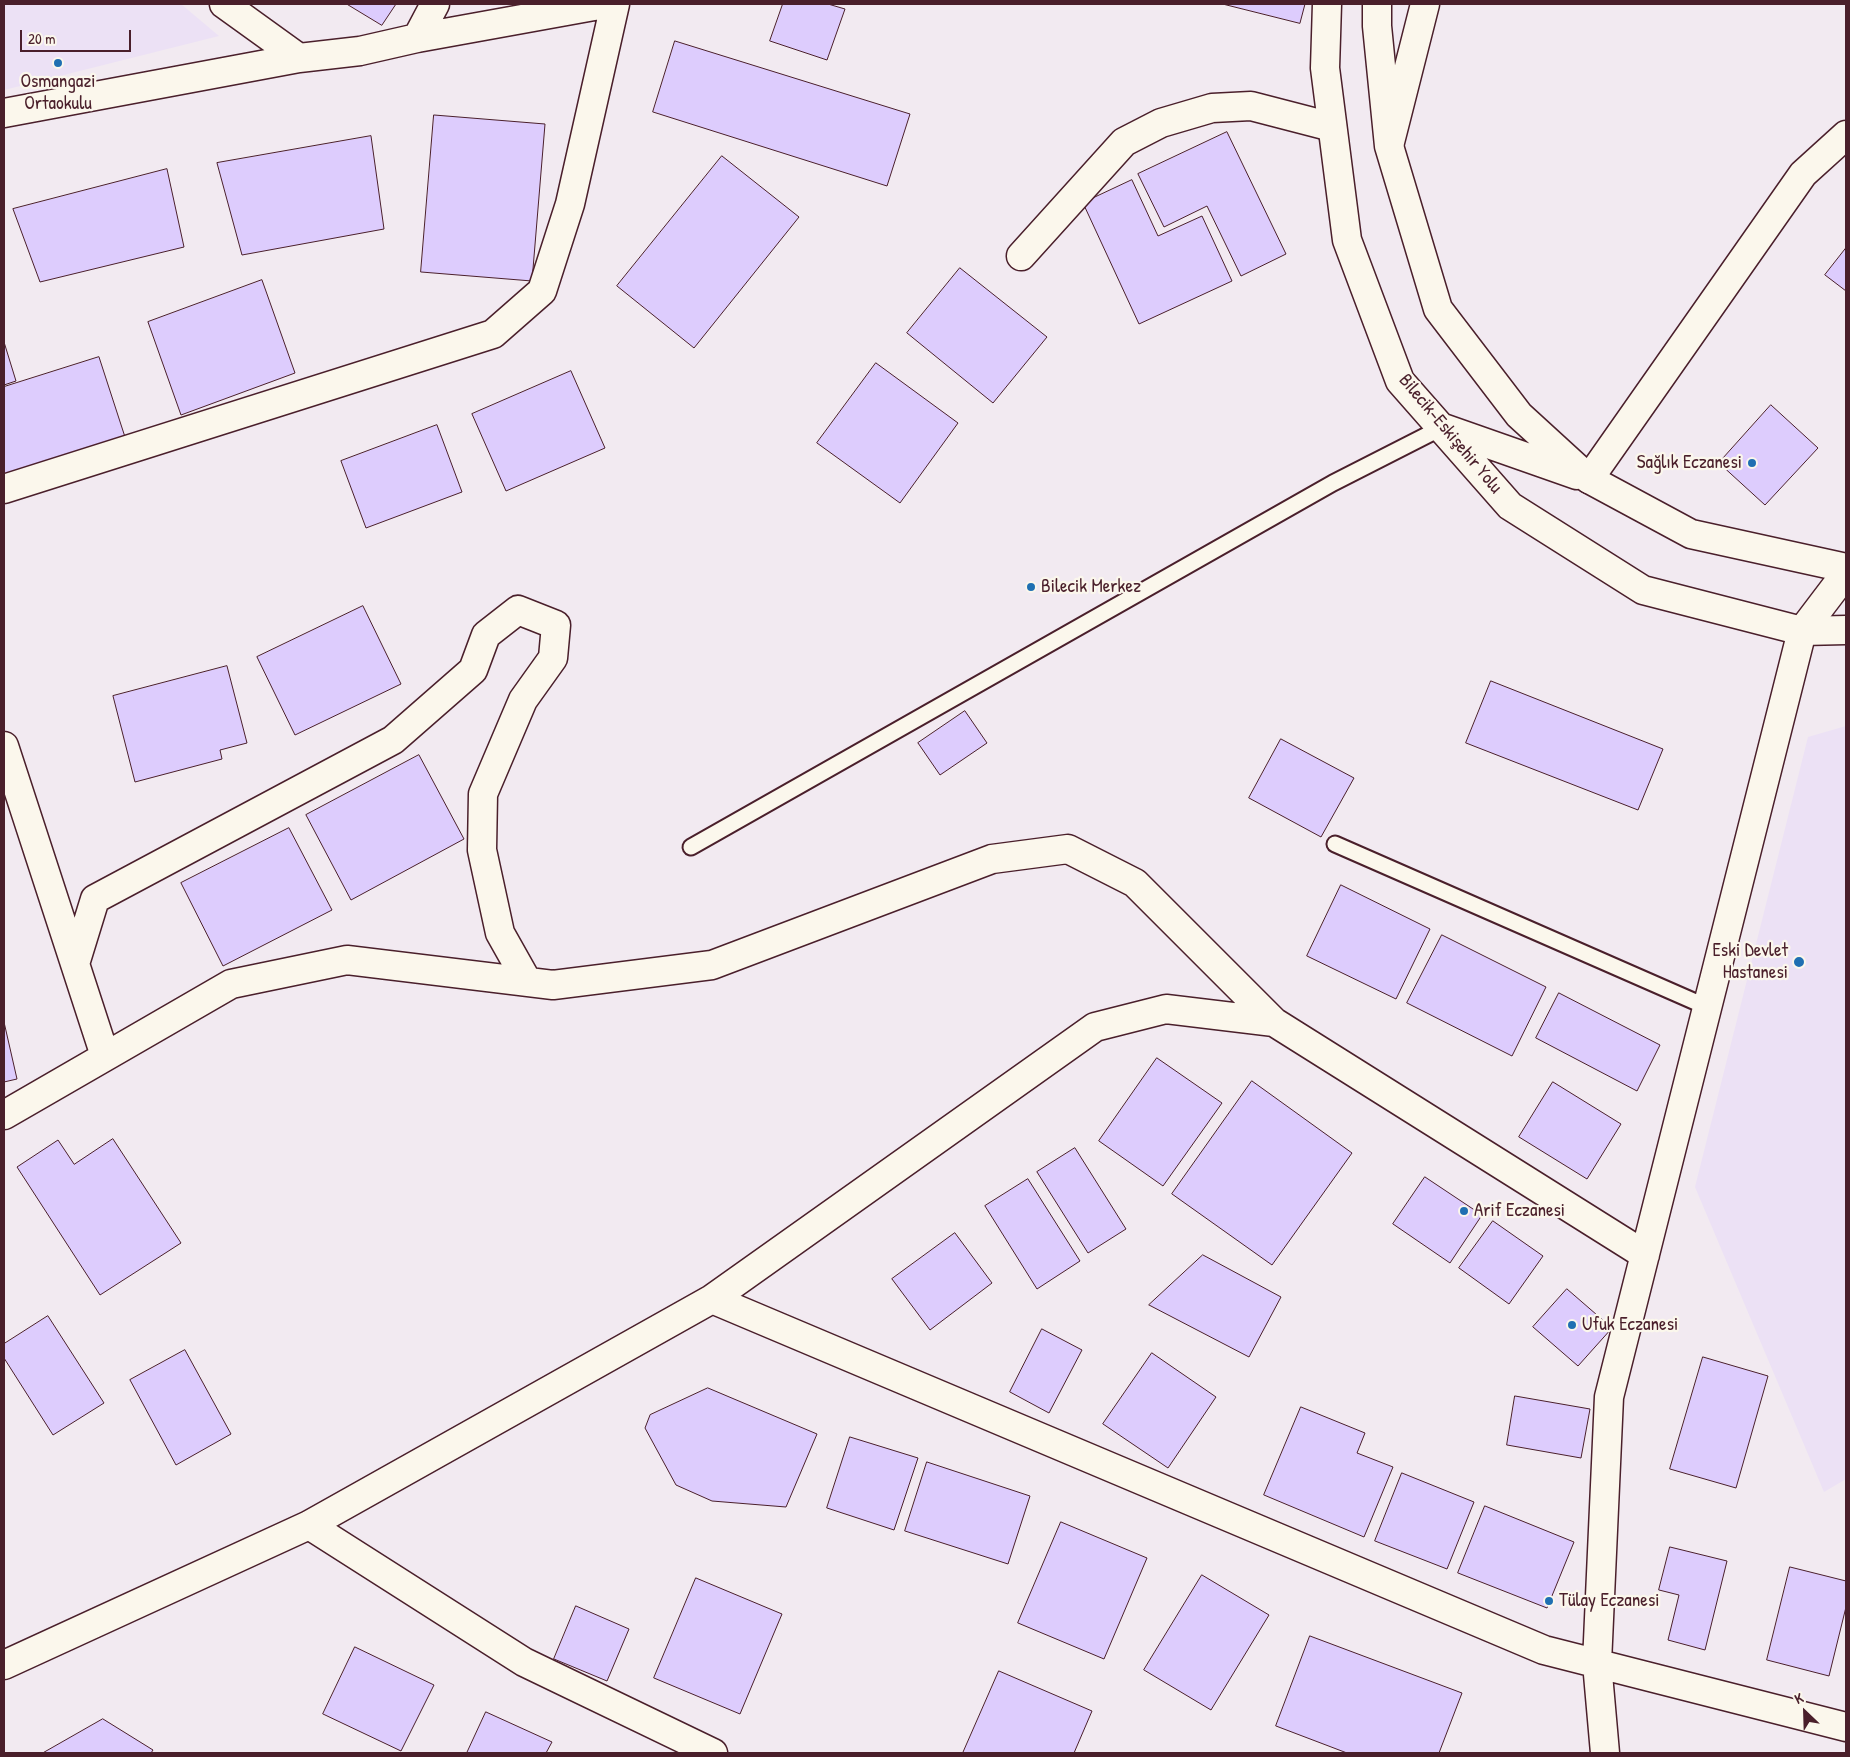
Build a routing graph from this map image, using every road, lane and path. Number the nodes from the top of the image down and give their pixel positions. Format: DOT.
graph roads {
  1 [pos="224,4"];
  2 [pos="434,4"];
  3 [pos="605,4"];
  4 [pos="615,4"];
  5 [pos="1326,4"];
  6 [pos="1378,4"];
  7 [pos="1425,4"];
  8 [pos="417,38"];
  9 [pos="299,58"];
  10 [pos="4,113"];
  11 [pos="1332,127"];
  12 [pos="1846,135"];
  13 [pos="1389,146"];
  14 [pos="1021,256"];
  15 [pos="1441,428"];
  16 [pos="1589,479"];
  17 [pos="4,489"];
  18 [pos="1846,568"];
  19 [pos="1846,573"];
  20 [pos="1846,630"];
  21 [pos="1802,631"];
  22 [pos="4,746"];
  23 [pos="1335,844"];
  24 [pos="691,847"];
  25 [pos="76,964"];
  26 [pos="527,981"];
  27 [pos="1707,1007"];
  28 [pos="1274,1022"];
  29 [pos="105,1056"];
  30 [pos="4,1115"];
  31 [pos="1645,1255"];
  32 [pos="712,1300"];
  33 [pos="309,1525"];
  34 [pos="1597,1663"];
  35 [pos="4,1664"];
  36 [pos="1846,1727"];
  37 [pos="713,1753"];
  38 [pos="1605,1753"];
  1 -- 9 [label="street"];
  2 -- 8 [label="street"];
  3 -- 8 [label="street"];
  4 -- 17 [label="street"];
  5 -- 11 [label="street, Bilecik-Eskişehir Yolu"];
  6 -- 13 [label="street"];
  7 -- 13 [label="street"];
  8 -- 9 [label="street"];
  9 -- 10 [label="street"];
  11 -- 14 [label="street"];
  11 -- 15 [label="street, Bilecik-Eskişehir Yolu"];
  12 -- 16 [label="street"];
  13 -- 16 [label="street"];
  15 -- 16 [label="street"];
  15 -- 21 [label="street, Bilecik-Eskişehir Yolu"];
  15 -- 24 [label="lane"];
  16 -- 18 [label="street"];
  19 -- 21 [label="street"];
  20 -- 21 [label="street, Bilecik-Eskişehir Yolu"];
  21 -- 27 [label="street"];
  22 -- 25 [label="street"];
  23 -- 27 [label="lane"];
  25 -- 26 [label="street"];
  25 -- 29 [label="street"];
  26 -- 28 [label="street"];
  26 -- 29 [label="street"];
  27 -- 31 [label="street"];
  28 -- 31 [label="street"];
  28 -- 32 [label="street"];
  29 -- 30 [label="street"];
  31 -- 34 [label="street"];
  32 -- 33 [label="street"];
  32 -- 34 [label="street"];
  33 -- 35 [label="street"];
  33 -- 37 [label="street"];
  34 -- 36 [label="street"];
  34 -- 38 [label="street"];
}
